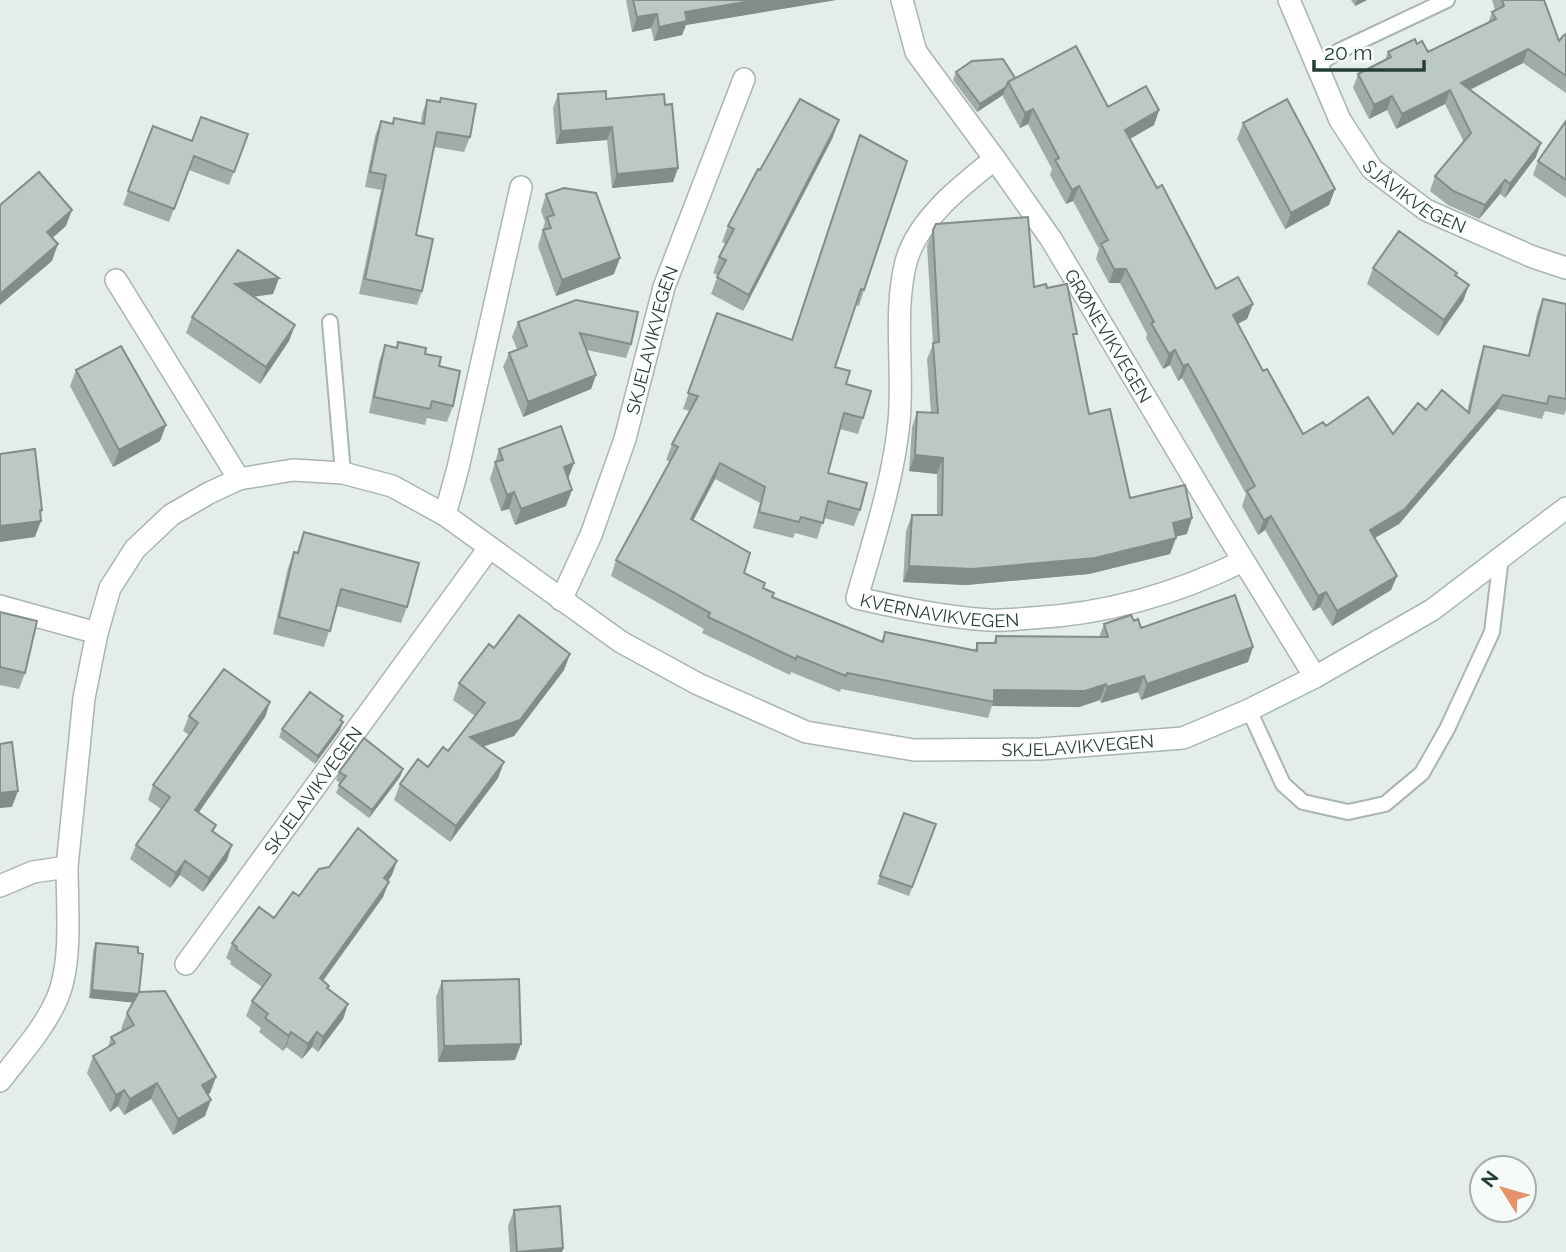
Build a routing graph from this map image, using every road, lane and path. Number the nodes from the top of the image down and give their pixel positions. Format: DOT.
graph roads {
  1 [pos="902,0"];
  2 [pos="1289,0"];
  3 [pos="1447,0"];
  4 [pos="1317,65"];
  5 [pos="744,79"];
  6 [pos="995,159"];
  7 [pos="521,187"];
  8 [pos="1566,268"];
  9 [pos="116,280"];
  10 [pos="330,322"];
  11 [pos="343,473"];
  12 [pos="239,479"];
  13 [pos="1566,508"];
  14 [pos="445,515"];
  15 [pos="489,548"];
  16 [pos="1501,557"];
  17 [pos="1243,561"];
  18 [pos="561,600"];
  19 [pos="0,606"];
  20 [pos="97,633"];
  21 [pos="1315,677"];
  22 [pos="1249,710"];
  23 [pos="67,867"];
  24 [pos="0,886"];
  25 [pos="186,964"];
  26 [pos="0,1081"];
  1 -- 6 [label="street, GRØNEVIKVEGEN"];
  2 -- 4 [label="street, SJÅVIKVEGEN"];
  3 -- 4 [label="lane"];
  4 -- 8 [label="street, SJÅVIKVEGEN"];
  5 -- 18 [label="street, SKJELAVIKVEGEN"];
  6 -- 17 [label="street, GRØNEVIKVEGEN"];
  6 -- 17 [label="street, KVERNAVIKVEGEN"];
  7 -- 14 [label="street"];
  9 -- 12 [label="street"];
  10 -- 11 [label="lane"];
  11 -- 12 [label="street, SKJELAVIKVEGEN"];
  11 -- 14 [label="street, SKJELAVIKVEGEN"];
  12 -- 20 [label="street, SKJELAVIKVEGEN"];
  13 -- 16 [label="street, SKJELAVIKVEGEN"];
  14 -- 15 [label="street, SKJELAVIKVEGEN"];
  15 -- 18 [label="street, SKJELAVIKVEGEN"];
  15 -- 25 [label="street, SKJELAVIKVEGEN"];
  16 -- 21 [label="street, SKJELAVIKVEGEN"];
  16 -- 22 [label="lane"];
  17 -- 21 [label="street, GRØNEVIKVEGEN"];
  18 -- 22 [label="street, SKJELAVIKVEGEN"];
  19 -- 20 [label="street"];
  20 -- 23 [label="street, SKJELAVIKVEGEN"];
  21 -- 22 [label="street, SKJELAVIKVEGEN"];
  23 -- 24 [label="street"];
  23 -- 26 [label="street, SKJELAVIKVEGEN"];
}
